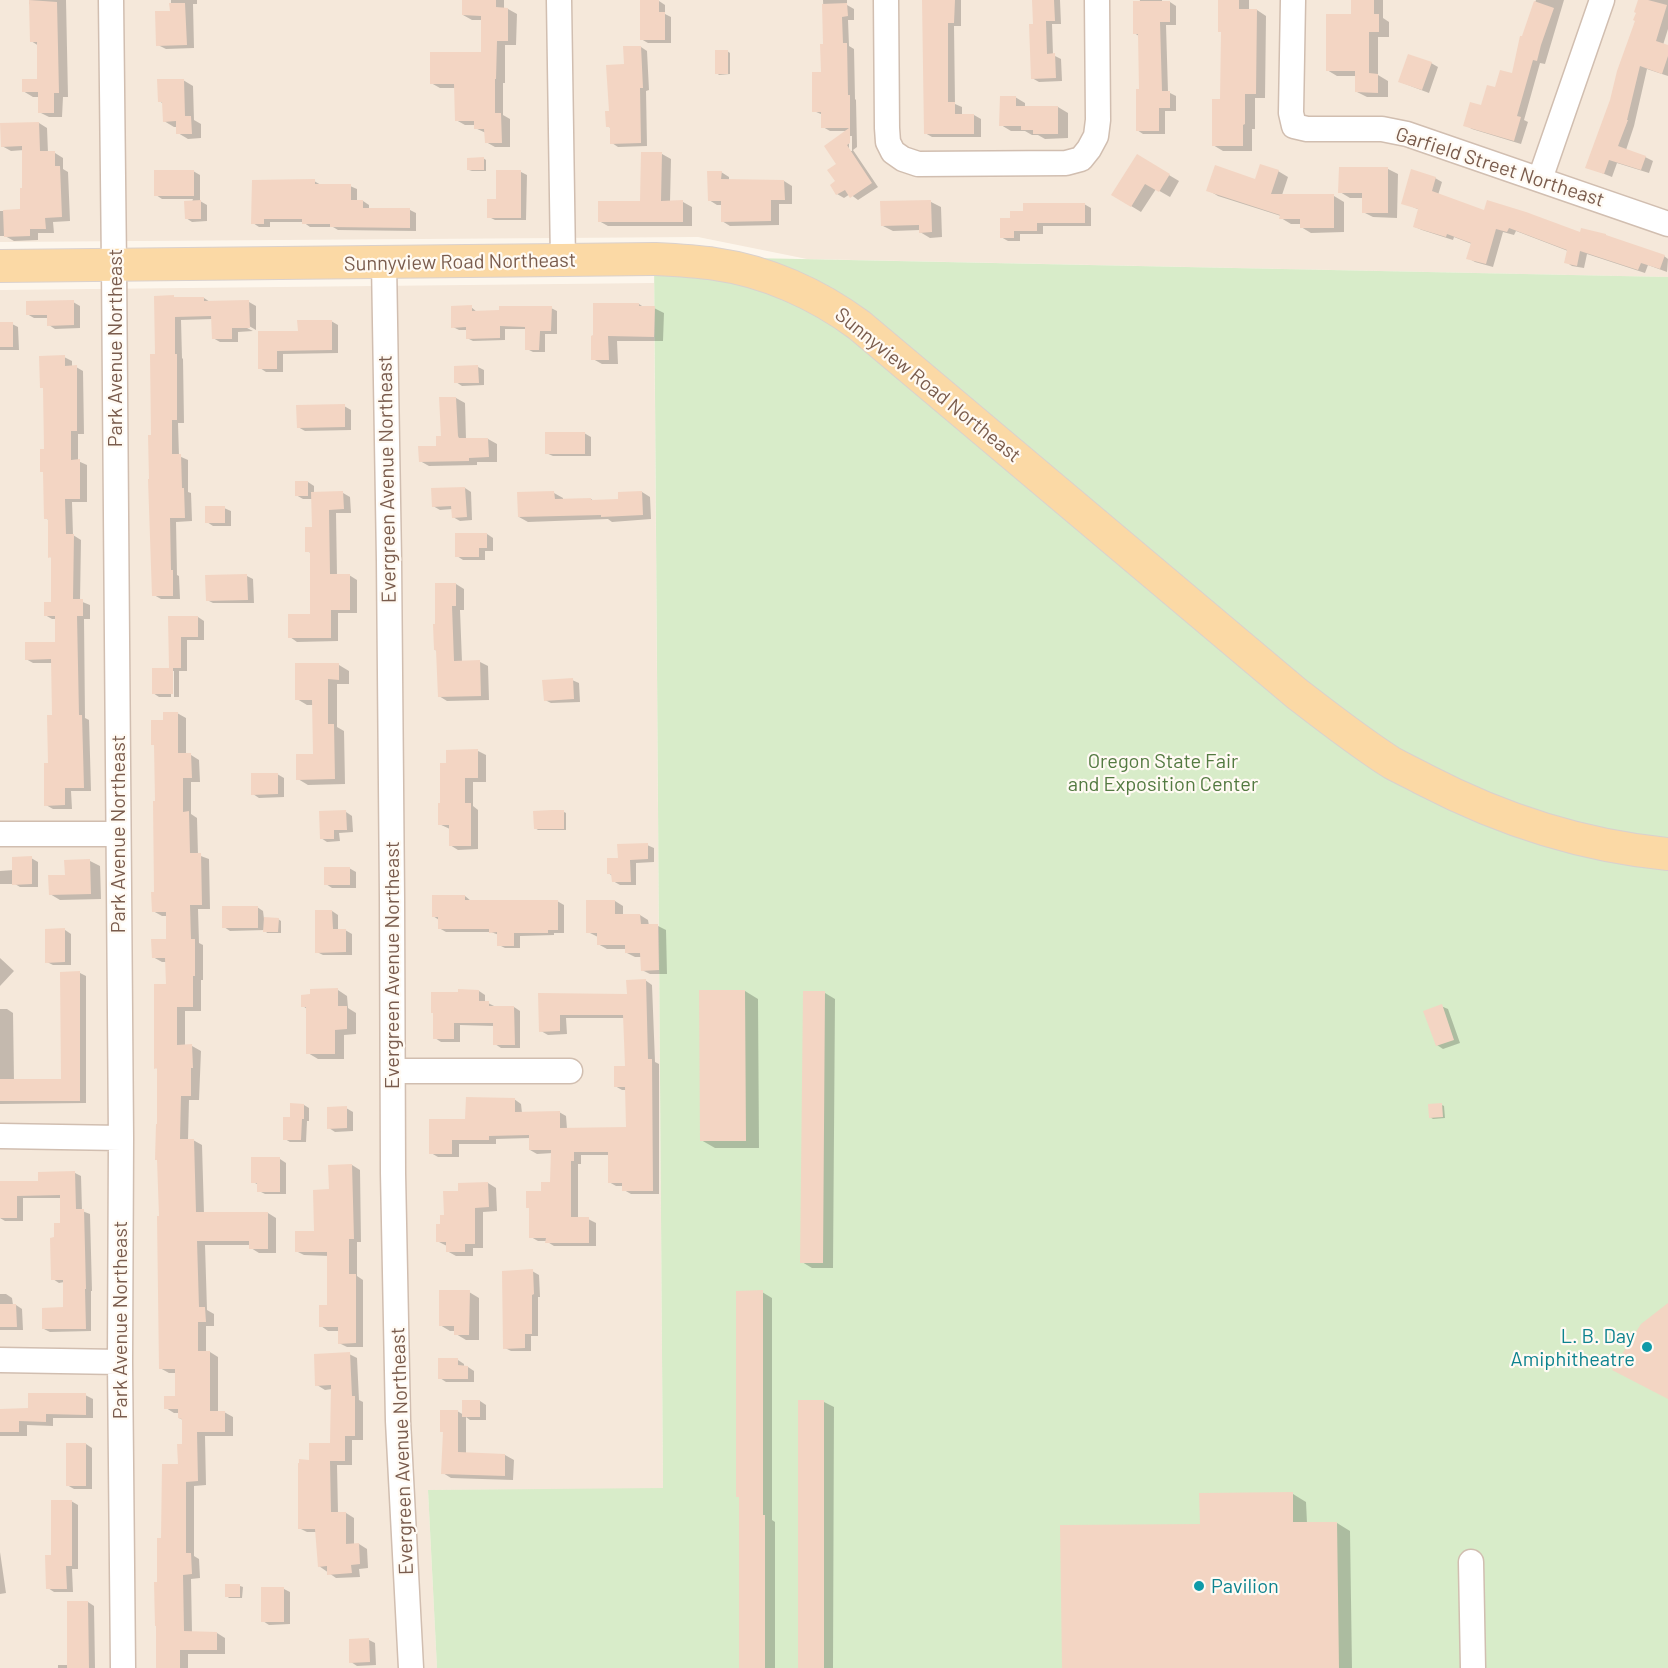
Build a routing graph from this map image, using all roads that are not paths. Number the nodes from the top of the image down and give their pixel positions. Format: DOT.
graph roads {
  1 [pos="111,0"];
  2 [pos="559,0"];
  3 [pos="886,0"];
  4 [pos="1097,0"];
  5 [pos="1293,0"];
  6 [pos="1602,0"];
  7 [pos="1540,179"];
  8 [pos="1668,224"];
  9 [pos="563,261"];
  10 [pos="384,262"];
  11 [pos="114,265"];
  12 [pos="0,266"];
  13 [pos="0,834"];
  14 [pos="118,834"];
  15 [pos="1668,854"];
  16 [pos="393,1071"];
  17 [pos="570,1071"];
  18 [pos="0,1136"];
  19 [pos="121,1138"];
  20 [pos="0,1360"];
  21 [pos="120,1362"];
  22 [pos="1471,1562"];
  23 [pos="123,1668"];
  24 [pos="411,1668"];
  25 [pos="1473,1668"];
  1 -- 11 [label="street, Park Avenue Northeast"];
  2 -- 9 [label="street"];
  3 -- 4 [label="street"];
  5 -- 7 [label="street, Garfield Street Northeast"];
  6 -- 7 [label="street"];
  7 -- 8 [label="street, Garfield Street Northeast"];
  9 -- 10 [label="main road, Sunnyview Road Northeast"];
  9 -- 15 [label="main road, Sunnyview Road Northeast"];
  10 -- 11 [label="main road, Sunnyview Road Northeast"];
  10 -- 16 [label="street, Evergreen Avenue Northeast"];
  11 -- 12 [label="main road, Sunnyview Road Northeast"];
  11 -- 14 [label="street, Park Avenue Northeast"];
  13 -- 14 [label="street"];
  14 -- 19 [label="street, Park Avenue Northeast"];
  16 -- 17 [label="street"];
  16 -- 24 [label="street, Evergreen Avenue Northeast"];
  18 -- 19 [label="street"];
  19 -- 21 [label="street, Park Avenue Northeast"];
  20 -- 21 [label="street"];
  21 -- 23 [label="street, Park Avenue Northeast"];
  22 -- 25 [label="street"];
}
